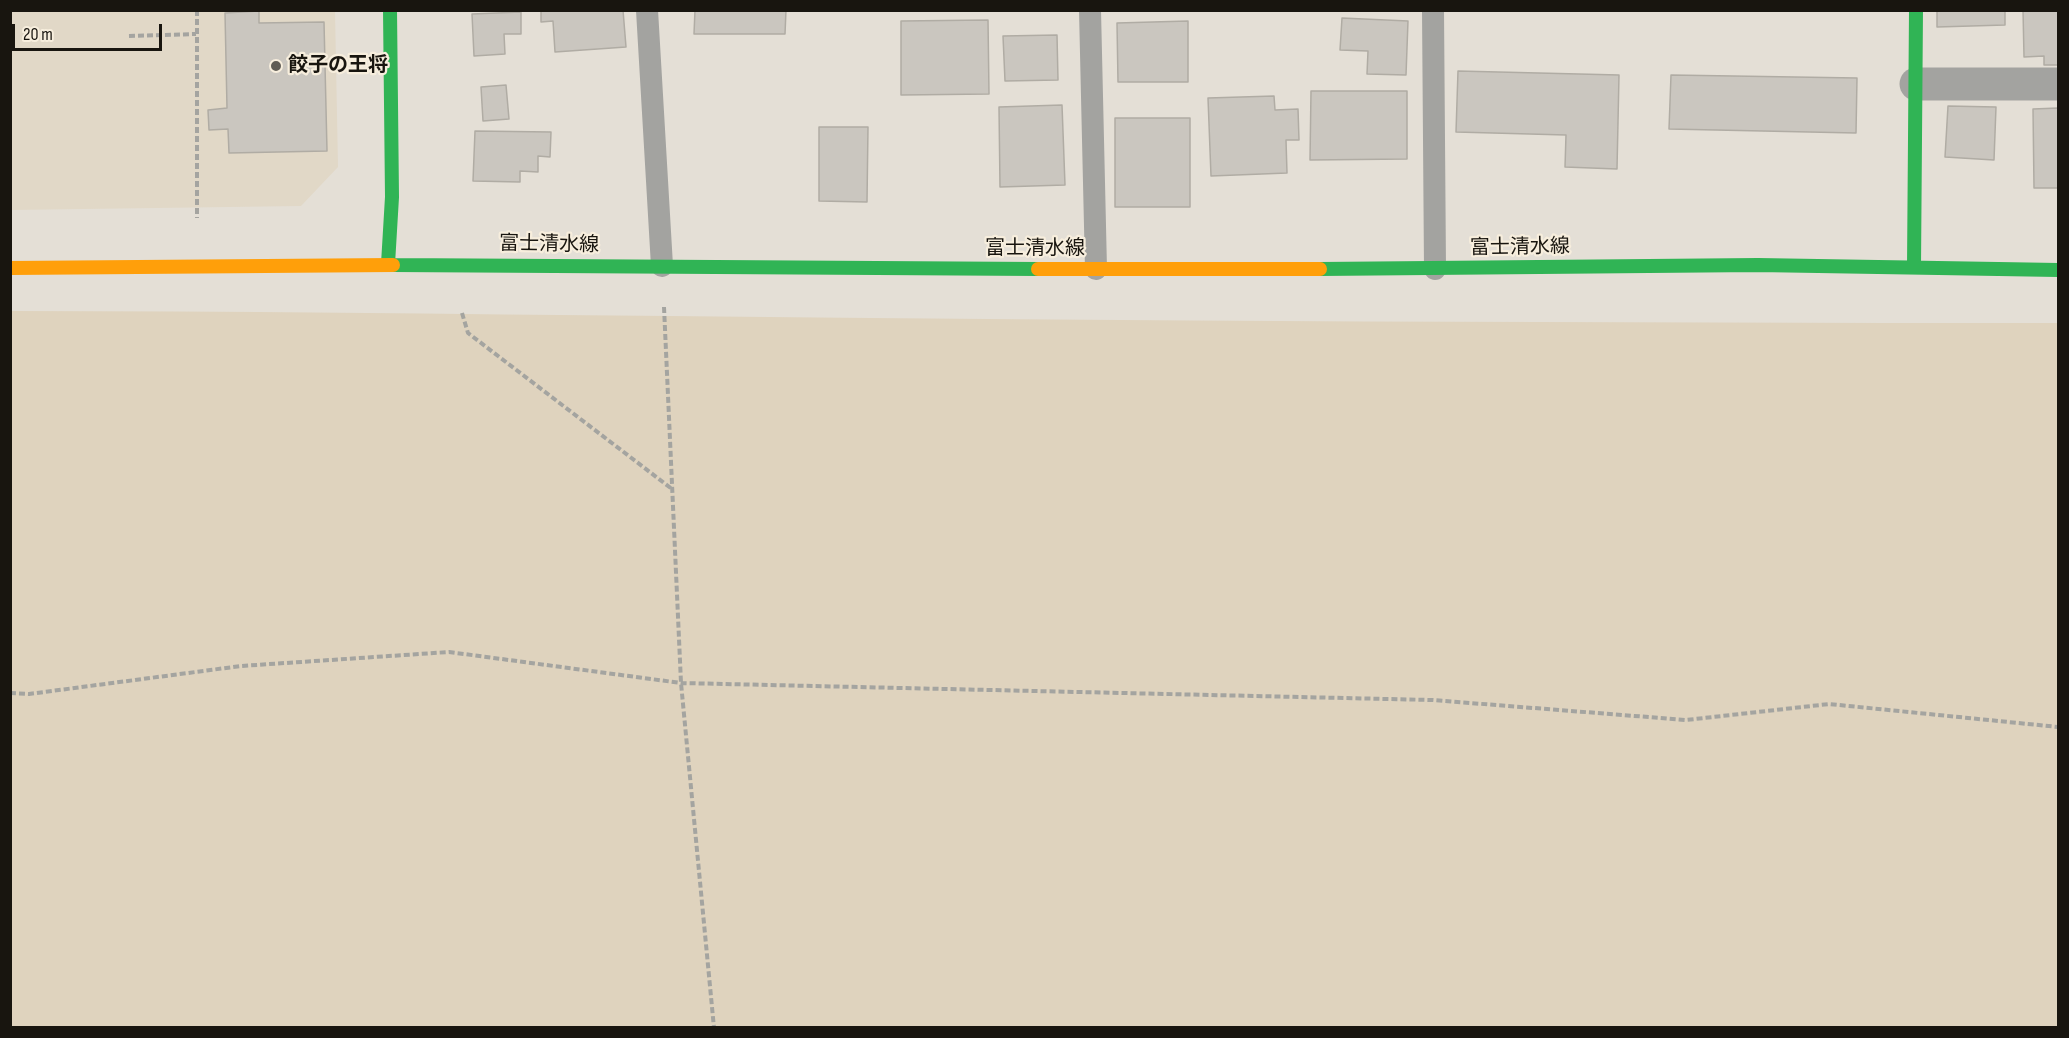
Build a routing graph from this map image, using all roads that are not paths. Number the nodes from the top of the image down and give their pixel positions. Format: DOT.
graph roads {
  1 [pos="390,10"];
  2 [pos="647,10"];
  3 [pos="1090,10"];
  4 [pos="1433,10"];
  5 [pos="1916,10"];
  6 [pos="1916,84"];
  7 [pos="2058,84"];
  8 [pos="388,264"];
  9 [pos="662,266"];
  10 [pos="1914,267"];
  11 [pos="10,268"];
  12 [pos="1096,269"];
  13 [pos="1435,269"];
  14 [pos="2058,270"];
  1 -- 8 [label="main road"];
  2 -- 9 [label="lane"];
  3 -- 12 [label="lane"];
  4 -- 13 [label="lane"];
  5 -- 6 [label="main road"];
  6 -- 7 [label="street"];
  6 -- 10 [label="main road"];
  8 -- 9 [label="main road, 富士清水線"];
  8 -- 11 [label="main road, 富士清水線"];
  9 -- 12 [label="main road, 富士清水線"];
  10 -- 13 [label="main road, 富士清水線"];
  10 -- 14 [label="main road, 富士清水線"];
  12 -- 13 [label="main road, 富士清水線"];
}
